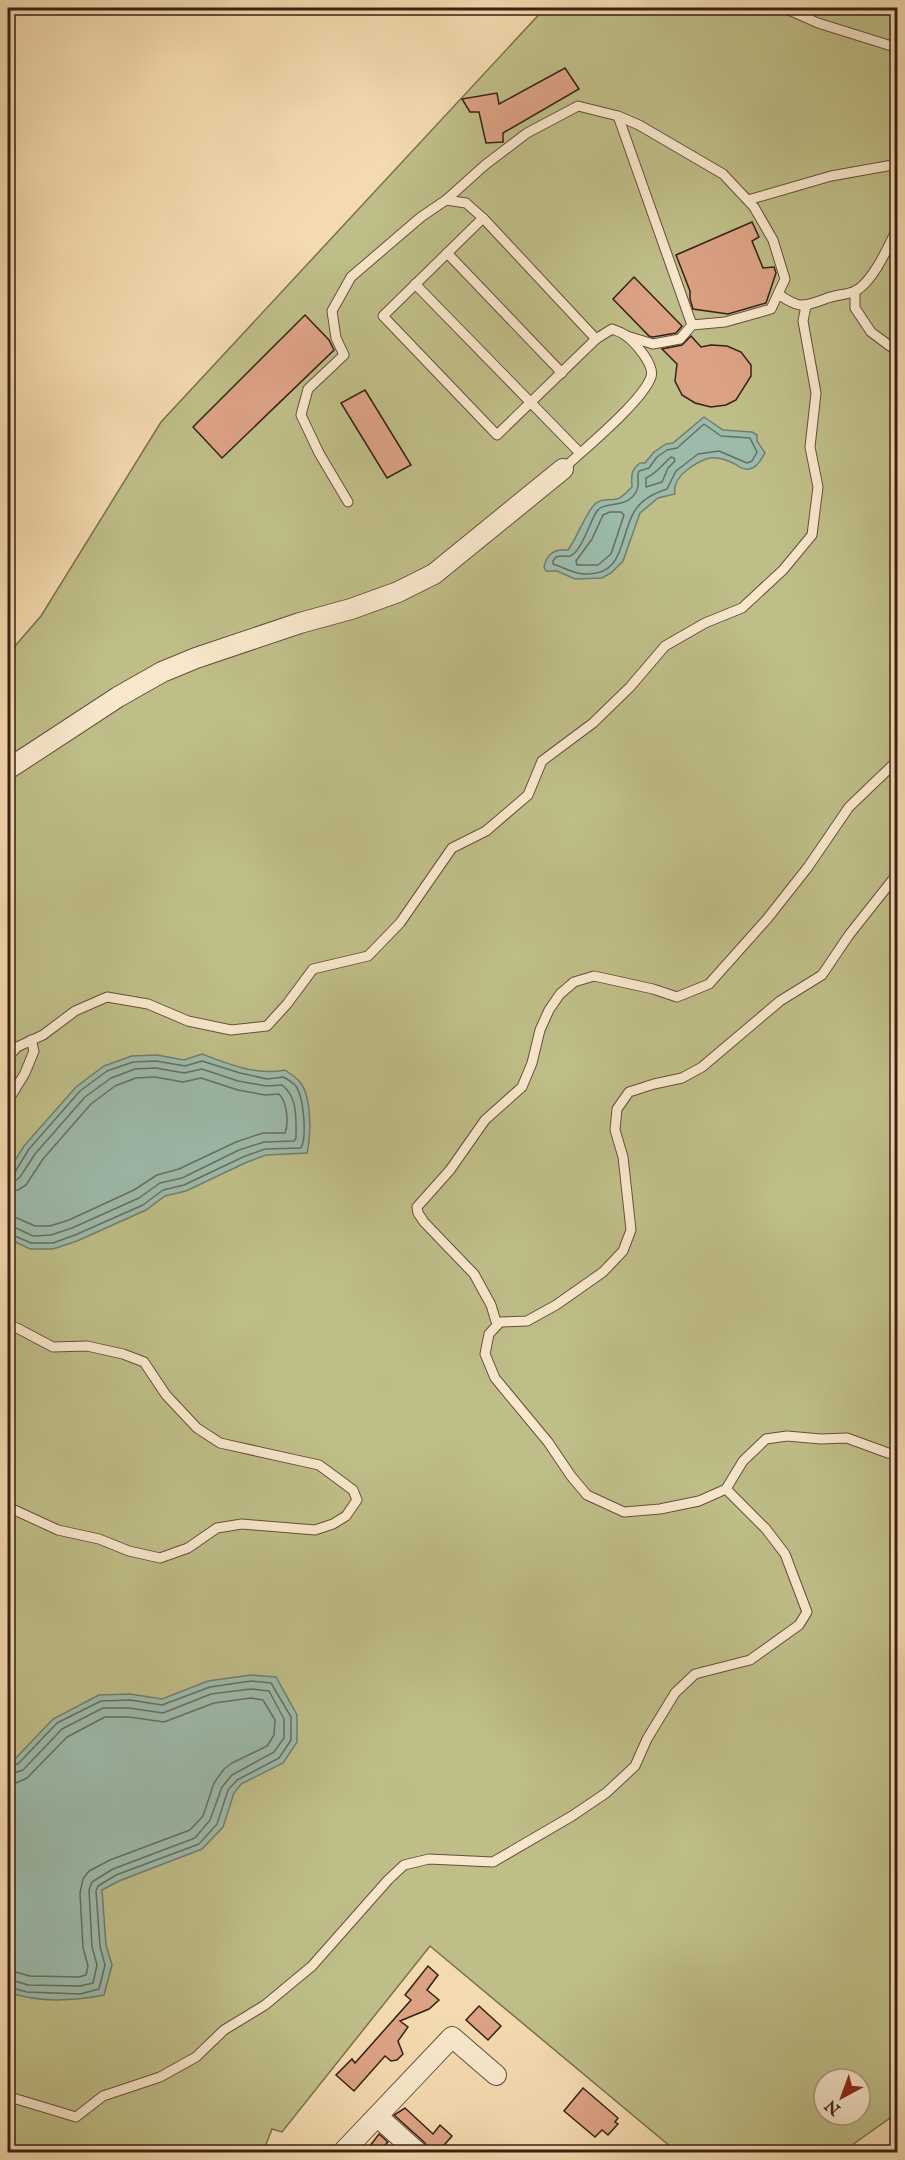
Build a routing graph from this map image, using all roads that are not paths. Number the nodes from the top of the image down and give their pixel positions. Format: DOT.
graph roads {
  1 [pos="783,8"];
  2 [pos="897,48"];
  3 [pos="618,116"];
  4 [pos="897,164"];
  5 [pos="446,200"];
  6 [pos="748,200"];
  7 [pos="483,218"];
  8 [pos="897,227"];
  9 [pos="447,253"];
  10 [pos="415,284"];
  11 [pos="855,291"];
  12 [pos="778,294"];
  13 [pos="806,306"];
  14 [pos="692,325"];
  15 [pos="625,335"];
  16 [pos="596,339"];
  17 [pos="897,352"];
  18 [pos="562,373"];
  19 [pos="531,404"];
  20 [pos="580,453"];
  21 [pos="563,469"];
  22 [pos="348,502"];
  23 [pos="897,760"];
  24 [pos="8,769"];
  25 [pos="897,873"];
  26 [pos="31,1040"];
  27 [pos="8,1057"];
  28 [pos="8,1101"];
  29 [pos="497,1325"];
  30 [pos="8,1326"];
  31 [pos="897,1454"];
  32 [pos="726,1490"];
  33 [pos="8,1507"];
  34 [pos="496,2075"];
  35 [pos="8,2101"];
  36 [pos="378,2117"];
  37 [pos="343,2152"];
  38 [pos="417,2152"];
  1 -- 2 [label="lane"];
  3 -- 5 [label="lane"];
  3 -- 6 [label="lane"];
  3 -- 14 [label="lane"];
  4 -- 6 [label="lane"];
  5 -- 7 [label="lane"];
  5 -- 22 [label="lane"];
  6 -- 12 [label="lane"];
  7 -- 9 [label="lane"];
  7 -- 16 [label="lane"];
  8 -- 11 [label="lane"];
  9 -- 10 [label="lane"];
  9 -- 18 [label="lane"];
  10 -- 19 [label="lane"];
  10 -- 19 [label="lane"];
  11 -- 13 [label="lane"];
  11 -- 17 [label="lane"];
  12 -- 13 [label="lane"];
  12 -- 14 [label="lane"];
  13 -- 26 [label="lane"];
  14 -- 15 [label="lane"];
  15 -- 16 [label="lane"];
  15 -- 20 [label="lane"];
  16 -- 18 [label="lane"];
  18 -- 19 [label="lane"];
  19 -- 20 [label="lane"];
  20 -- 21 [label="lane"];
  21 -- 24 [label="street"];
  23 -- 29 [label="lane"];
  25 -- 29 [label="lane"];
  26 -- 27 [label="lane"];
  26 -- 28 [label="lane"];
  29 -- 32 [label="lane"];
  30 -- 33 [label="lane"];
  31 -- 32 [label="lane"];
  32 -- 35 [label="lane"];
  34 -- 36 [label="street"];
  36 -- 37 [label="street"];
  36 -- 38 [label="street"];
}
